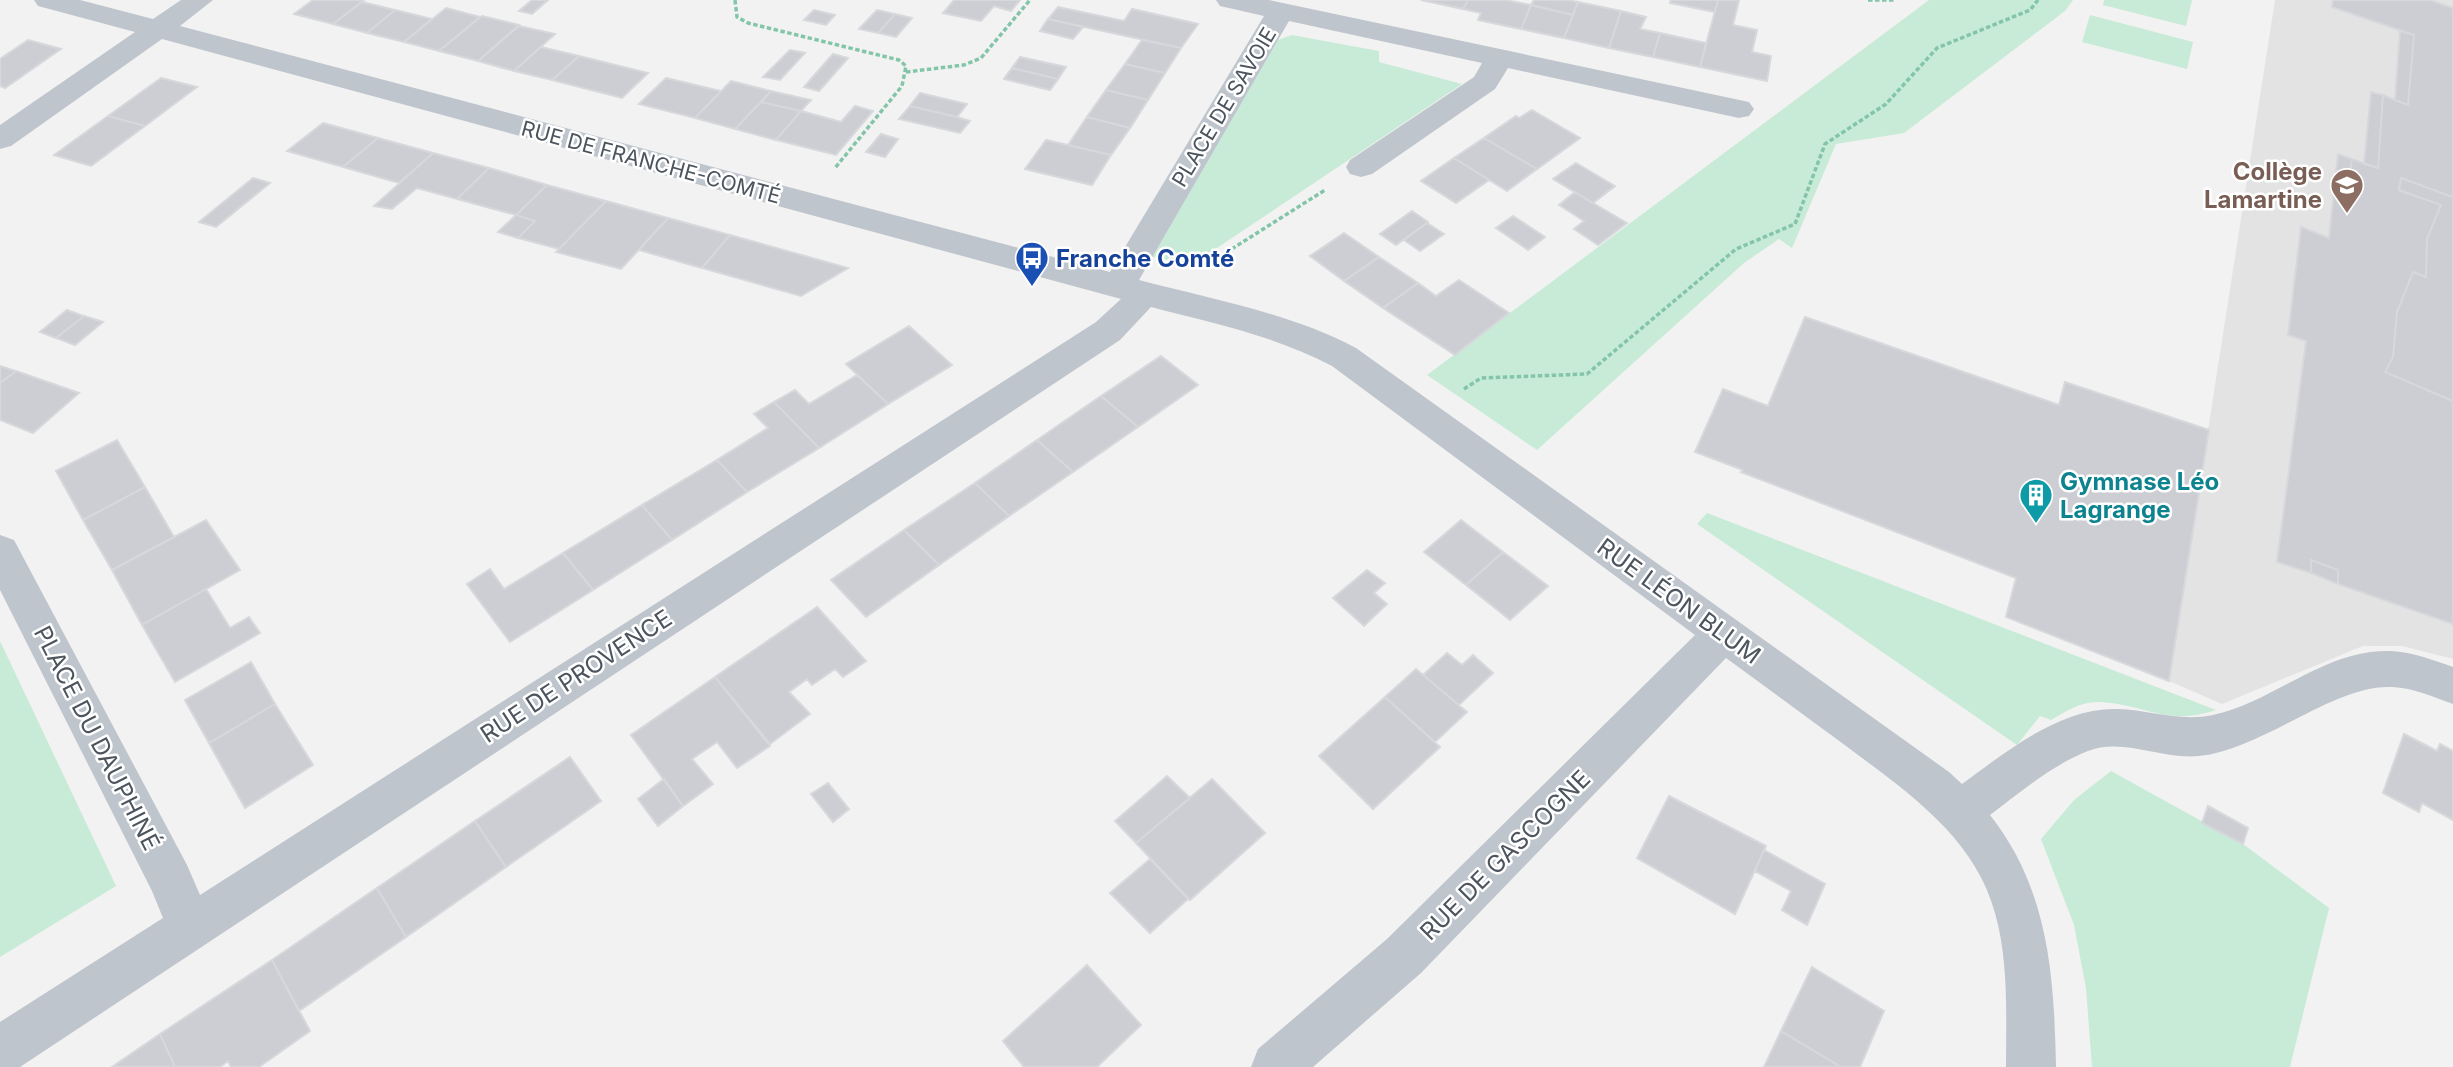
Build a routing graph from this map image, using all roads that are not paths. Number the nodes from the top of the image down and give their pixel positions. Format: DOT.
graph roads {
  1 [pos="48,0"];
  2 [pos="199,0"];
  3 [pos="1230,0"];
  4 [pos="1281,11"];
  5 [pos="158,29"];
  6 [pos="1499,58"];
  7 [pos="1739,109"];
  8 [pos="0,139"];
  9 [pos="1361,167"];
  10 [pos="1140,292"];
  11 [pos="0,551"];
  12 [pos="1724,633"];
  13 [pos="2453,686"];
  14 [pos="1961,810"];
  15 [pos="190,928"];
  16 [pos="0,1051"];
  17 [pos="1276,1067"];
  18 [pos="2031,1067"];
  1 -- 5 [label="street, RUE DE FRANCHE-COMTÉ"];
  2 -- 5 [label="street"];
  3 -- 4 [label="street"];
  4 -- 6 [label="street, PLACE DE SAVOIE"];
  4 -- 10 [label="street, PLACE DE SAVOIE"];
  5 -- 8 [label="street"];
  5 -- 10 [label="street, RUE DE FRANCHE-COMTÉ"];
  6 -- 7 [label="street, PLACE DE SAVOIE"];
  6 -- 9 [label="street"];
  10 -- 12 [label="street, RUE LÉON BLUM"];
  10 -- 15 [label="street, RUE DE PROVENCE"];
  11 -- 15 [label="street, PLACE DU DAUPHINÉ"];
  12 -- 14 [label="street, RUE LÉON BLUM"];
  12 -- 17 [label="street, RUE DE GASCOGNE"];
  13 -- 14 [label="street"];
  14 -- 18 [label="street, RUE LÉON BLUM"];
  15 -- 16 [label="street, RUE DE PROVENCE"];
}
